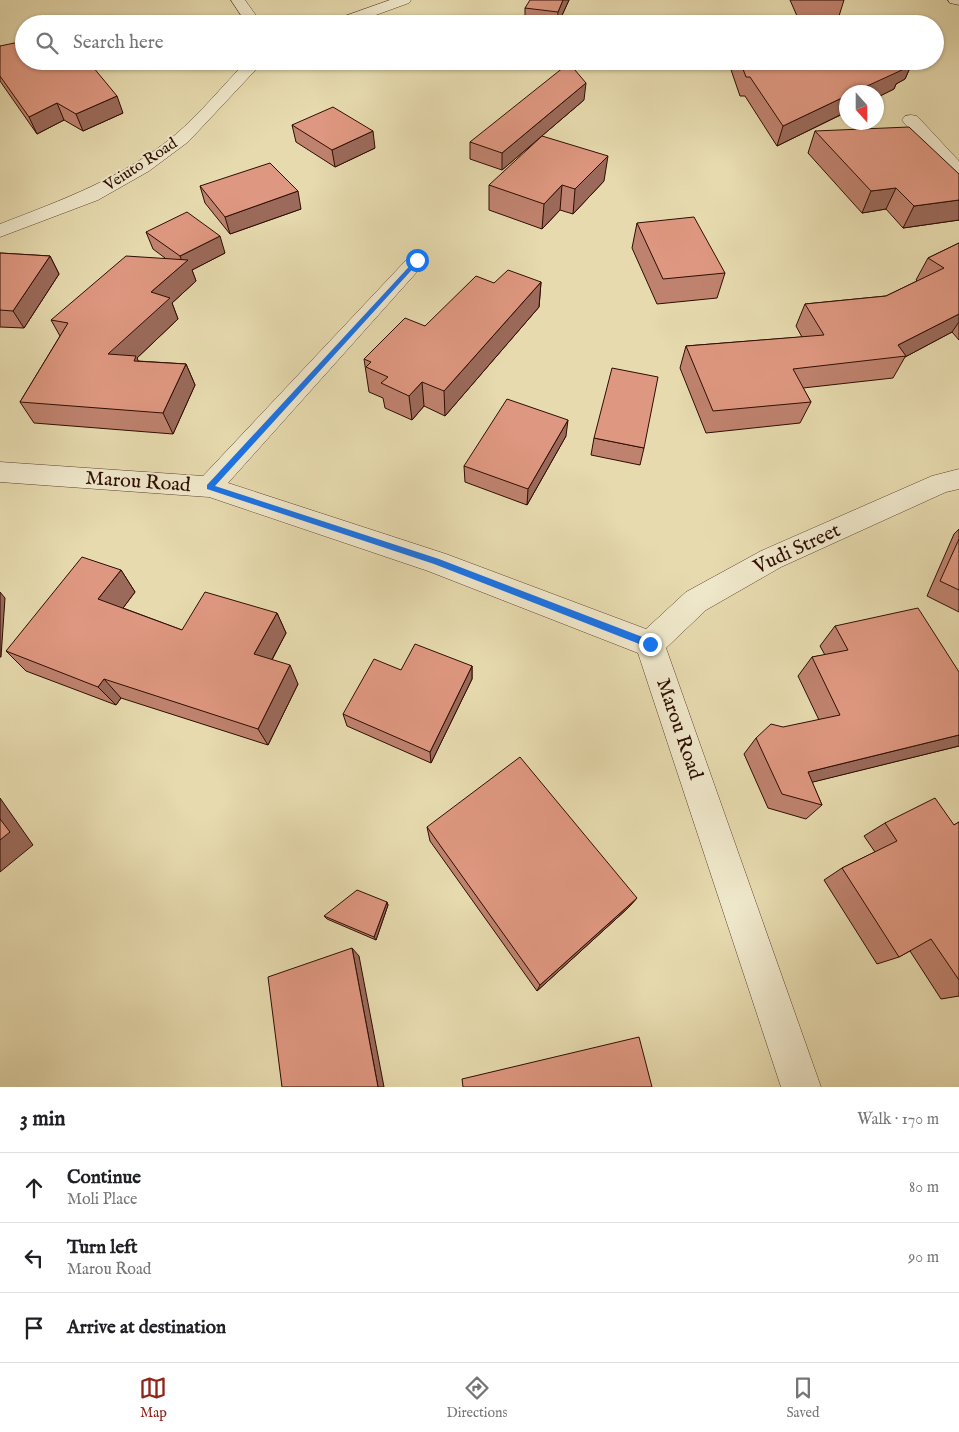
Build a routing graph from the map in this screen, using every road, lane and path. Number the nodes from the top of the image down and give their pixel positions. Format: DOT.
graph roads {
  1 [pos="238,0"];
  2 [pos="404,0"];
  3 [pos="956,0"];
  4 [pos="959,1"];
  5 [pos="249,15"];
  6 [pos="362,15"];
  7 [pos="247,70"];
  8 [pos="911,120"];
  9 [pos="959,172"];
  10 [pos="1,229"];
  11 [pos="417,260"];
  12 [pos="0,472"];
  13 [pos="959,479"];
  14 [pos="209,487"];
  15 [pos="650,644"];
  16 [pos="801,1087"];
  1 -- 5 [label="street"];
  2 -- 6 [label="street"];
  3 -- 4 [label="street"];
  7 -- 10 [label="street, Veiuto Road"];
  8 -- 9 [label="street"];
  11 -- 14 [label="street"];
  12 -- 14 [label="street, Marou Road"];
  13 -- 15 [label="street, Vudi Street"];
  14 -- 15 [label="street, Marou Road"];
  15 -- 16 [label="street, Marou Road"];
}
